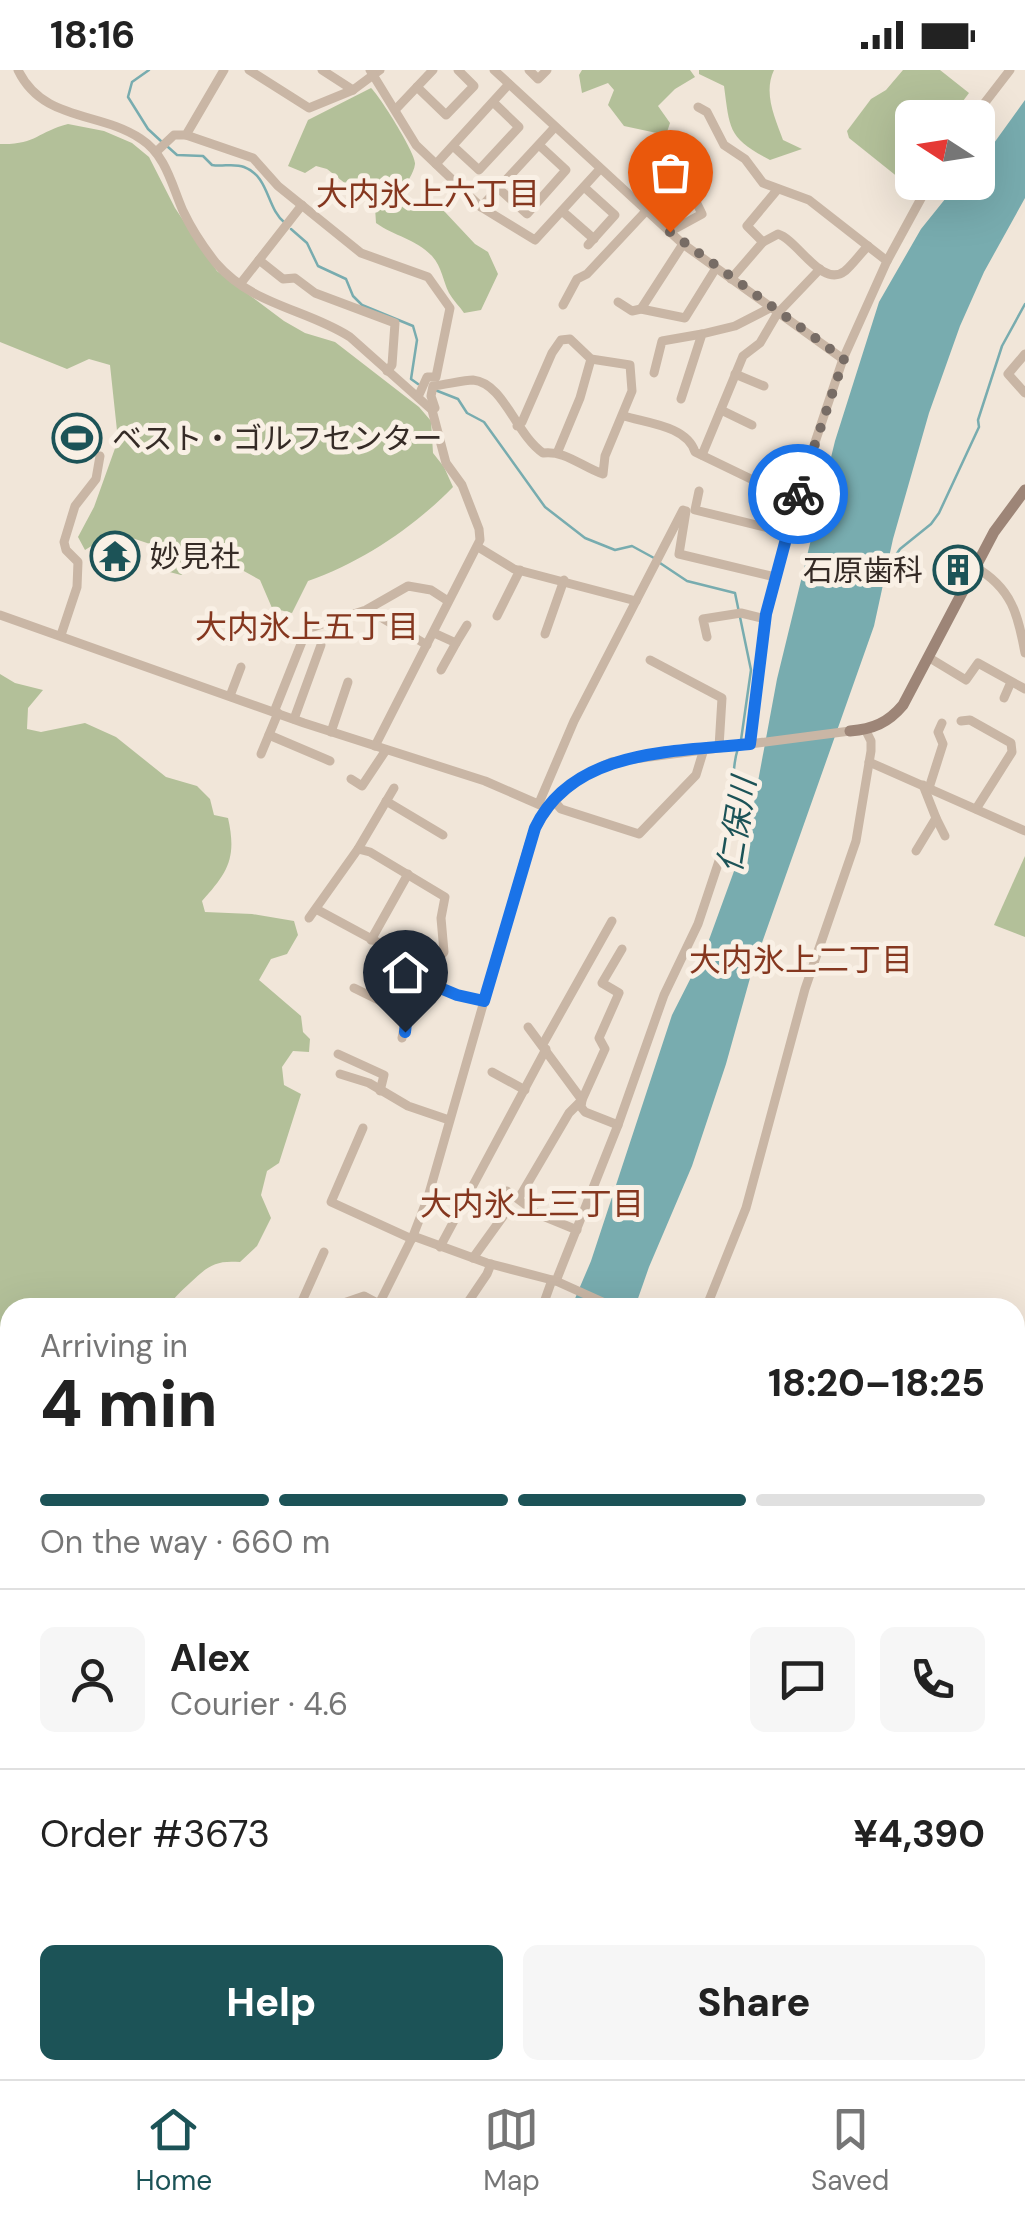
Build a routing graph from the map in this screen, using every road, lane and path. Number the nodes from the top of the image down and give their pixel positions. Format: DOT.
graph roads {
  1 [pos="18,70"];
  2 [pos="224,70"];
  3 [pos="249,70"];
  4 [pos="322,70"];
  5 [pos="433,70"];
  6 [pos="458,70"];
  7 [pos="494,70"];
  8 [pos="529,70"];
  9 [pos="547,70"];
  10 [pos="1010,70"];
  11 [pos="375,72"];
  12 [pos="509,84"];
  13 [pos="417,87"];
  14 [pos="353,90"];
  15 [pos="987,100"];
  16 [pos="493,102"];
  17 [pos="698,107"];
  18 [pos="396,109"];
  19 [pos="555,127"];
  20 [pos="186,136"];
  21 [pos="539,145"];
  22 [pos="453,146"];
  23 [pos="156,152"];
  24 [pos="436,164"];
  25 [pos="678,164"];
  26 [pos="600,169"];
  27 [pos="584,186"];
  28 [pos="498,188"];
  29 [pos="776,190"];
  30 [pos="920,200"];
  31 [pos="302,205"];
  32 [pos="481,207"];
  33 [pos="562,210"];
  34 [pos="646,211"];
  35 [pos="670,232"];
  36 [pos="763,242"];
  37 [pos="683,244"];
  38 [pos="868,246"];
  39 [pos="259,260"];
  40 [pos="887,261"];
  41 [pos="716,268"];
  42 [pos="820,269"];
  43 [pos="731,278"];
  44 [pos="241,283"];
  45 [pos="618,302"];
  46 [pos="563,305"];
  47 [pos="641,310"];
  48 [pos="774,311"];
  49 [pos="702,334"];
  50 [pos="1025,354"];
  51 [pos="591,358"];
  52 [pos="844,359"];
  53 [pos="387,372"];
  54 [pos="654,373"];
  55 [pos="735,374"];
  56 [pos="764,386"];
  57 [pos="1025,393"];
  58 [pos="418,397"];
  59 [pos="682,398"];
  60 [pos="432,410"];
  61 [pos="721,410"];
  62 [pos="624,416"];
  63 [pos="752,425"];
  64 [pos="517,426"];
  65 [pos="558,451"];
  66 [pos="702,454"];
  67 [pos="100,456"];
  68 [pos="1025,490"];
  69 [pos="698,491"];
  70 [pos="799,493"];
  71 [pos="789,532"];
  72 [pos="478,547"];
  73 [pos="975,567"];
  74 [pos="520,570"];
  75 [pos="775,577"];
  76 [pos="564,580"];
  77 [pos="636,600"];
  78 [pos="448,601"];
  79 [pos="0,615"];
  80 [pos="497,616"];
  81 [pos="382,618"];
  82 [pos="766,620"];
  83 [pos="466,625"];
  84 [pos="434,633"];
  85 [pos="545,634"];
  86 [pos="61,635"];
  87 [pos="707,637"];
  88 [pos="456,644"];
  89 [pos="321,645"];
  90 [pos="427,645"];
  91 [pos="1025,653"];
  92 [pos="928,657"];
  93 [pos="650,660"];
  94 [pos="241,667"];
  95 [pos="441,670"];
  96 [pos="348,682"];
  97 [pos="1012,682"];
  98 [pos="1025,689"];
  99 [pos="230,696"];
  100 [pos="1004,698"];
  101 [pos="276,712"];
  102 [pos="294,719"];
  103 [pos="960,721"];
  104 [pos="942,723"];
  105 [pos="865,730"];
  106 [pos="331,732"];
  107 [pos="848,732"];
  108 [pos="268,736"];
  109 [pos="755,743"];
  110 [pos="718,747"];
  111 [pos="381,748"];
  112 [pos="704,749"];
  113 [pos="261,754"];
  114 [pos="330,761"];
  115 [pos="869,762"];
  116 [pos="351,779"];
  117 [pos="362,786"];
  118 [pos="926,787"];
  119 [pos="394,788"];
  120 [pos="374,796"];
  121 [pos="386,801"];
  122 [pos="547,804"];
  123 [pos="976,809"];
  124 [pos="936,818"];
  125 [pos="729,831"];
  126 [pos="1025,831"];
  127 [pos="443,835"];
  128 [pos="944,836"];
  129 [pos="358,849"];
  130 [pos="916,850"];
  131 [pos="408,874"];
  132 [pos="612,921"];
  133 [pos="371,940"];
  134 [pos="622,949"];
  135 [pos="430,970"];
  136 [pos="426,982"];
  137 [pos="354,988"];
  138 [pos="484,1001"];
  139 [pos="407,1014"];
  140 [pos="528,1027"];
  141 [pos="402,1038"];
  142 [pos="545,1046"];
  143 [pos="338,1054"];
  144 [pos="492,1072"];
  145 [pos="340,1074"];
  146 [pos="525,1090"];
  147 [pos="380,1091"];
  148 [pos="582,1100"];
  149 [pos="449,1120"];
  150 [pos="618,1125"];
  151 [pos="362,1128"];
  152 [pos="507,1190"];
  153 [pos="519,1198"];
  154 [pos="504,1215"];
  155 [pos="576,1230"];
  156 [pos="412,1238"];
  157 [pos="440,1247"];
  158 [pos="324,1252"];
  159 [pos="473,1258"];
  160 [pos="491,1264"];
  161 [pos="556,1281"];
  162 [pos="303,1298"];
  163 [pos="382,1298"];
  164 [pos="471,1298"];
  165 [pos="547,1298"];
  166 [pos="594,1298"];
  167 [pos="710,1298"];
  1 -- 23 [label="street"];
  2 -- 20 [label="street"];
  3 -- 14 [label="street"];
  4 -- 14 [label="street"];
  5 -- 13 [label="street"];
  6 -- 13 [label="street"];
  7 -- 12 [label="street"];
  8 -- 9 [label="street"];
  10 -- 15 [label="street"];
  11 -- 14 [label="street"];
  11 -- 18 [label="street"];
  12 -- 16 [label="street"];
  12 -- 19 [label="street"];
  13 -- 18 [label="street"];
  16 -- 22 [label="street"];
  16 -- 22 [label="street"];
  17 -- 29 [label="street"];
  18 -- 24 [label="street"];
  19 -- 21 [label="street"];
  19 -- 26 [label="street"];
  20 -- 23 [label="street"];
  20 -- 31 [label="street"];
  21 -- 28 [label="street"];
  21 -- 28 [label="street"];
  22 -- 24 [label="street"];
  23 -- 44 [label="street"];
  24 -- 32 [label="street"];
  25 -- 35 [label="street"];
  26 -- 27 [label="street"];
  26 -- 34 [label="street"];
  27 -- 33 [label="street"];
  27 -- 33 [label="street"];
  28 -- 32 [label="street"];
  29 -- 36 [label="street"];
  29 -- 38 [label="street"];
  30 -- 40 [label="street"];
  31 -- 39 [label="street"];
  31 -- 58 [label="street"];
  32 -- 33 [label="street"];
  34 -- 35 [label="street"];
  34 -- 46 [label="street"];
  35 -- 37 [label="street"];
  36 -- 42 [label="street"];
  36 -- 43 [label="street"];
  37 -- 41 [label="street"];
  37 -- 47 [label="street"];
  38 -- 40 [label="street"];
  38 -- 42 [label="street"];
  39 -- 44 [label="street"];
  39 -- 53 [label="street"];
  40 -- 52 [label="street"];
  41 -- 43 [label="street"];
  41 -- 47 [label="street"];
  42 -- 48 [label="street"];
  43 -- 48 [label="street"];
  44 -- 53 [label="street"];
  45 -- 47 [label="street"];
  48 -- 49 [label="street"];
  48 -- 52 [label="street"];
  48 -- 55 [label="street"];
  49 -- 54 [label="street"];
  49 -- 59 [label="street"];
  50 -- 57 [label="street"];
  51 -- 62 [label="street"];
  51 -- 64 [label="street"];
  51 -- 65 [label="street"];
  52 -- 70 [label="street"];
  53 -- 58 [label="street"];
  55 -- 56 [label="street"];
  55 -- 61 [label="street"];
  58 -- 60 [label="street"];
  60 -- 64 [label="street"];
  60 -- 72 [label="street"];
  61 -- 63 [label="street"];
  61 -- 66 [label="street"];
  62 -- 65 [label="street"];
  62 -- 66 [label="street"];
  64 -- 65 [label="street"];
  66 -- 70 [label="street"];
  67 -- 86 [label="street"];
  68 -- 73 [label="main road"];
  69 -- 71 [label="street"];
  70 -- 71 [label="street"];
  71 -- 75 [label="street"];
  72 -- 74 [label="street"];
  72 -- 78 [label="street"];
  73 -- 91 [label="street"];
  73 -- 92 [label="main road"];
  74 -- 76 [label="street"];
  74 -- 80 [label="street"];
  75 -- 77 [label="street"];
  75 -- 82 [label="street"];
  76 -- 77 [label="street"];
  76 -- 85 [label="street"];
  77 -- 122 [label="street"];
  78 -- 84 [label="street"];
  78 -- 101 [label="street"];
  79 -- 86 [label="street"];
  81 -- 90 [label="street"];
  82 -- 87 [label="street"];
  82 -- 109 [label="street"];
  83 -- 88 [label="street"];
  84 -- 88 [label="street"];
  84 -- 90 [label="street"];
  86 -- 99 [label="street"];
  88 -- 95 [label="street"];
  89 -- 102 [label="street"];
  90 -- 111 [label="street"];
  92 -- 97 [label="street"];
  92 -- 105 [label="main road"];
  93 -- 110 [label="street"];
  94 -- 99 [label="street"];
  96 -- 106 [label="street"];
  97 -- 98 [label="street"];
  97 -- 100 [label="street"];
  99 -- 101 [label="street"];
  101 -- 102 [label="street"];
  101 -- 108 [label="street"];
  102 -- 106 [label="street"];
  103 -- 123 [label="street"];
  104 -- 118 [label="street"];
  105 -- 107 [label="main road"];
  105 -- 115 [label="street"];
  106 -- 111 [label="street"];
  107 -- 109 [label="street"];
  108 -- 113 [label="street"];
  108 -- 114 [label="street"];
  109 -- 110 [label="street"];
  110 -- 112 [label="street"];
  111 -- 117 [label="street"];
  111 -- 122 [label="street"];
  112 -- 122 [label="street"];
  112 -- 122 [label="street"];
  115 -- 118 [label="street"];
  115 -- 167 [label="street"];
  116 -- 117 [label="street"];
  117 -- 120 [label="street"];
  118 -- 123 [label="street"];
  118 -- 124 [label="street"];
  119 -- 121 [label="street"];
  121 -- 127 [label="street"];
  121 -- 129 [label="street"];
  122 -- 138 [label="street"];
  123 -- 126 [label="street"];
  124 -- 128 [label="street"];
  124 -- 130 [label="street"];
  125 -- 150 [label="street"];
  129 -- 131 [label="street"];
  129 -- 133 [label="street"];
  131 -- 133 [label="street"];
  131 -- 135 [label="street"];
  132 -- 142 [label="street"];
  133 -- 135 [label="street"];
  134 -- 148 [label="street"];
  135 -- 136 [label="street"];
  136 -- 138 [label="street"];
  136 -- 139 [label="street"];
  137 -- 139 [label="street"];
  138 -- 149 [label="street"];
  139 -- 141 [label="street"];
  140 -- 142 [label="street"];
  142 -- 146 [label="street"];
  142 -- 148 [label="street"];
  143 -- 147 [label="street"];
  144 -- 146 [label="street"];
  145 -- 147 [label="street"];
  146 -- 157 [label="street"];
  147 -- 149 [label="street"];
  148 -- 150 [label="street"];
  148 -- 153 [label="street"];
  149 -- 156 [label="street"];
  150 -- 155 [label="street"];
  151 -- 156 [label="street"];
  152 -- 153 [label="street"];
  153 -- 155 [label="street"];
  154 -- 159 [label="street"];
  155 -- 161 [label="street"];
  156 -- 157 [label="street"];
  156 -- 163 [label="street"];
  157 -- 159 [label="street"];
  158 -- 162 [label="street"];
  159 -- 160 [label="street"];
  160 -- 161 [label="street"];
  160 -- 164 [label="street"];
  161 -- 165 [label="street"];
  161 -- 166 [label="street"];
}
